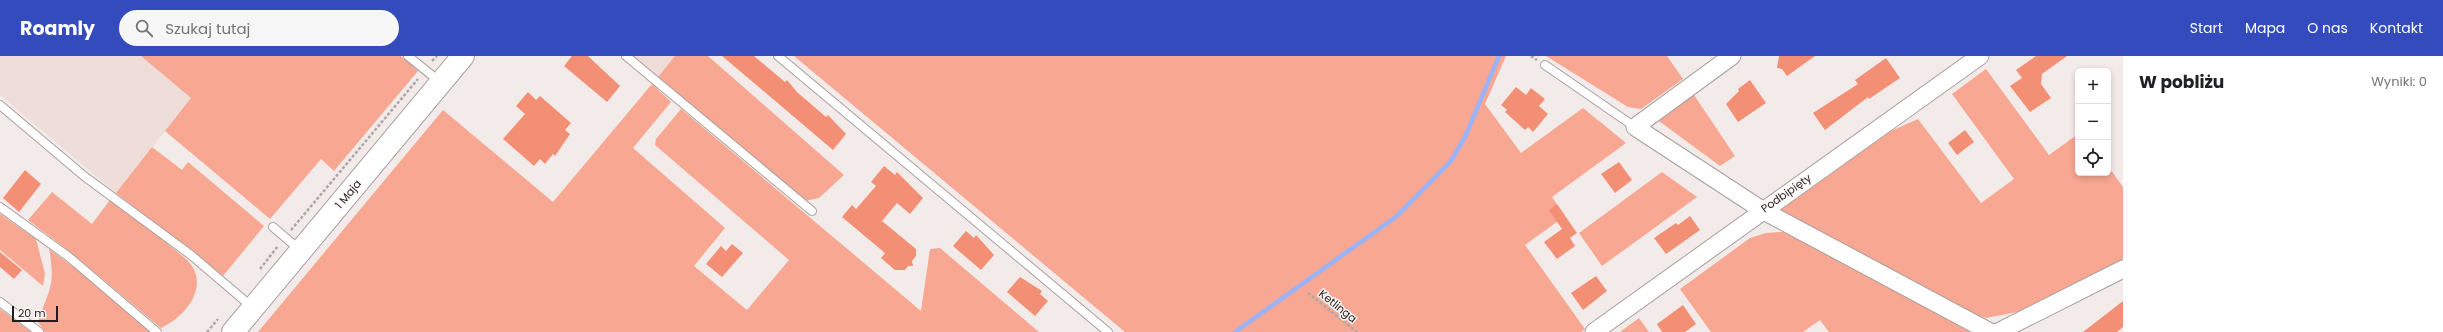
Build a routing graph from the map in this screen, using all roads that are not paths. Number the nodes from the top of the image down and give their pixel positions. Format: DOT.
graph roads {
  1 [pos="408,56"];
  2 [pos="463,56"];
  3 [pos="626,56"];
  4 [pos="778,56"];
  5 [pos="1732,56"];
  6 [pos="1980,56"];
  7 [pos="1545,65"];
  8 [pos="433,76"];
  9 [pos="0,105"];
  10 [pos="1635,126"];
  11 [pos="0,207"];
  12 [pos="1762,210"];
  13 [pos="812,211"];
  14 [pos="273,227"];
  15 [pos="293,244"];
  16 [pos="2123,270"];
  17 [pos="0,302"];
  18 [pos="253,308"];
  19 [pos="226,324"];
  20 [pos="39,332"];
  21 [pos="157,332"];
  22 [pos="1108,332"];
  23 [pos="1594,332"];
  24 [pos="1990,332"];
  25 [pos="1998,332"];
  1 -- 8 [label="lane"];
  2 -- 8 [label="main road, 1 Maja"];
  3 -- 13 [label="lane"];
  4 -- 22 [label="lane"];
  5 -- 10 [label="street"];
  6 -- 12 [label="street, Podbipięty"];
  7 -- 10 [label="lane"];
  8 -- 15 [label="main road, 1 Maja"];
  9 -- 18 [label="lane"];
  10 -- 12 [label="street"];
  11 -- 21 [label="lane"];
  12 -- 23 [label="street, Podbipięty"];
  12 -- 24 [label="street"];
  14 -- 15 [label="lane"];
  15 -- 18 [label="main road, 1 Maja"];
  16 -- 25 [label="street"];
  17 -- 20 [label="lane"];
  18 -- 19 [label="main road, 1 Maja"];
}
